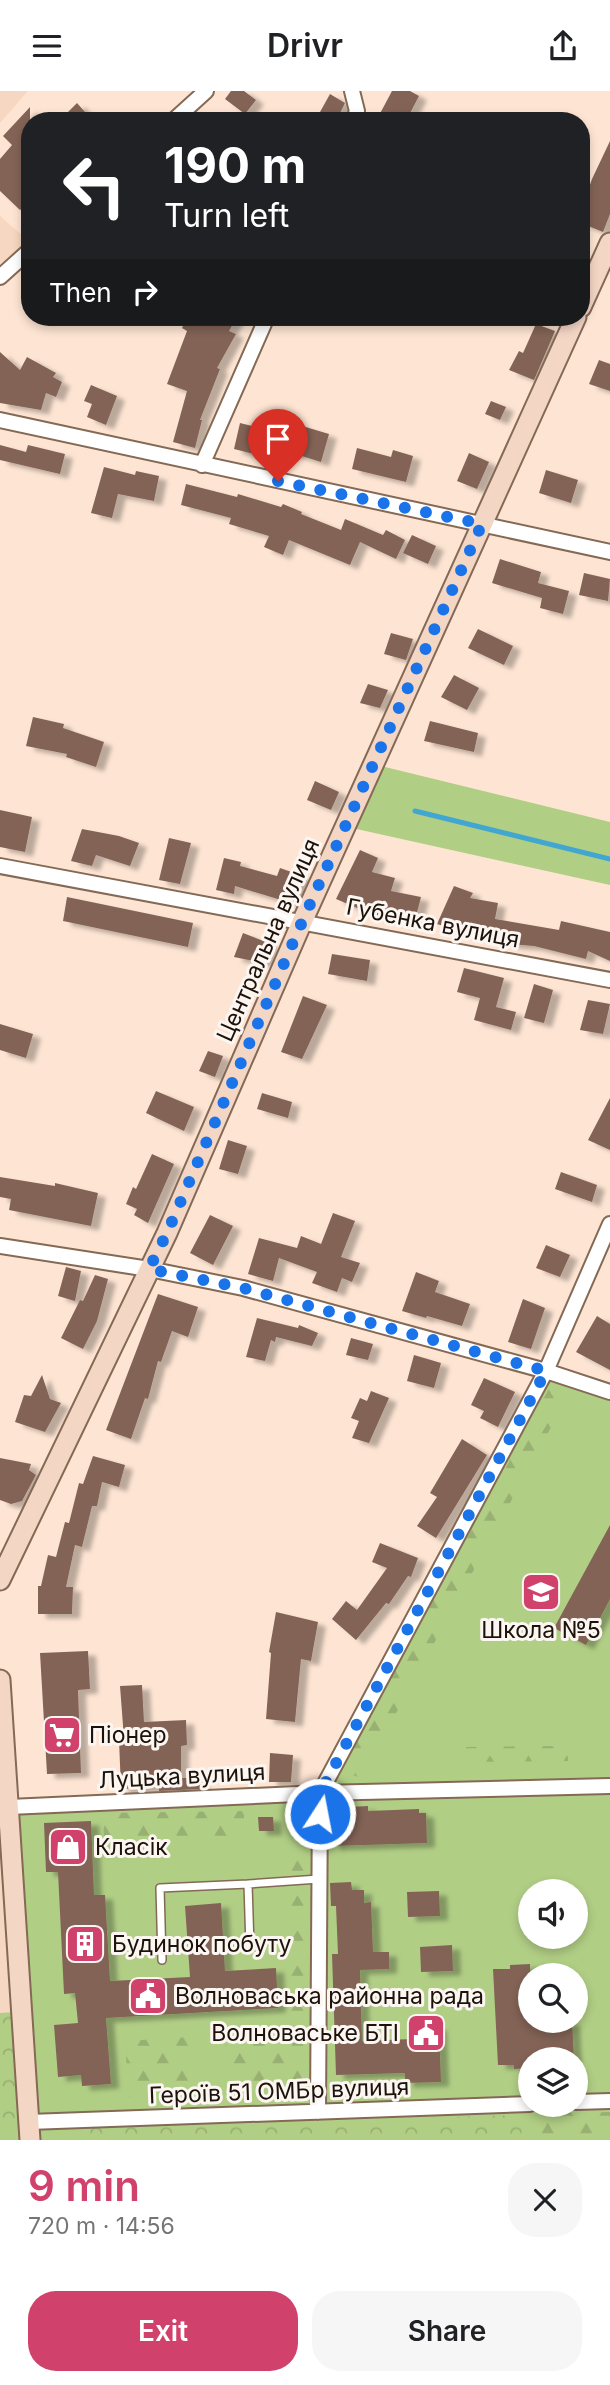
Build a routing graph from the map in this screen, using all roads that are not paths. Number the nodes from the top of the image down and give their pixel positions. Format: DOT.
graph roads {
  1 [pos="206,91"];
  2 [pos="352,91"];
  3 [pos="183,112"];
  4 [pos="357,112"];
  5 [pos="610,243"];
  6 [pos="21,258"];
  7 [pos="0,277"];
  8 [pos="590,287"];
  9 [pos="263,326"];
  10 [pos="572,326"];
  11 [pos="0,420"];
  12 [pos="202,465"];
  13 [pos="482,524"];
  14 [pos="610,552"];
  15 [pos="0,866"];
  16 [pos="302,922"];
  17 [pos="610,980"];
  18 [pos="610,1224"];
  19 [pos="0,1246"];
  20 [pos="149,1269"];
  21 [pos="546,1371"];
  22 [pos="610,1392"];
  23 [pos="0,1580"];
  24 [pos="0,1681"];
  25 [pos="610,1786"];
  26 [pos="320,1793"];
  27 [pos="9,1807"];
  28 [pos="6,1870"];
  29 [pos="320,1879"];
  30 [pos="248,1884"];
  31 [pos="250,1947"];
  32 [pos="162,1959"];
  33 [pos="610,2101"];
  34 [pos="588,2102"];
  35 [pos="518,2104"];
  36 [pos="318,2112"];
  37 [pos="30,2131"];
  1 -- 3 [label="street"];
  2 -- 4 [label="street"];
  5 -- 8 [label="main road"];
  6 -- 7 [label="street"];
  9 -- 12 [label="street"];
  10 -- 13 [label="main road, Центральна вулиця"];
  11 -- 12 [label="street"];
  12 -- 13 [label="street"];
  13 -- 14 [label="street"];
  13 -- 16 [label="main road, Центральна вулиця"];
  15 -- 16 [label="street, Губенка вулиця"];
  16 -- 17 [label="street, Губенка вулиця"];
  16 -- 20 [label="main road, Центральна вулиця"];
  18 -- 21 [label="street"];
  19 -- 20 [label="street"];
  20 -- 21 [label="street"];
  20 -- 23 [label="main road, Центральна вулиця"];
  21 -- 22 [label="street"];
  21 -- 26 [label="street"];
  24 -- 27 [label="main road"];
  25 -- 26 [label="street, Луцька вулиця"];
  26 -- 27 [label="street, Луцька вулиця"];
  26 -- 29 [label="street"];
  27 -- 28 [label="main road"];
  28 -- 37 [label="main road"];
  29 -- 30 [label="lane"];
  29 -- 36 [label="street"];
  30 -- 31 [label="lane"];
  30 -- 32 [label="lane"];
  33 -- 34 [label="street"];
  35 -- 36 [label="street, Героїв 51 ОМБр вулиця"];
  36 -- 37 [label="street, Героїв 51 ОМБр вулиця"];
}
